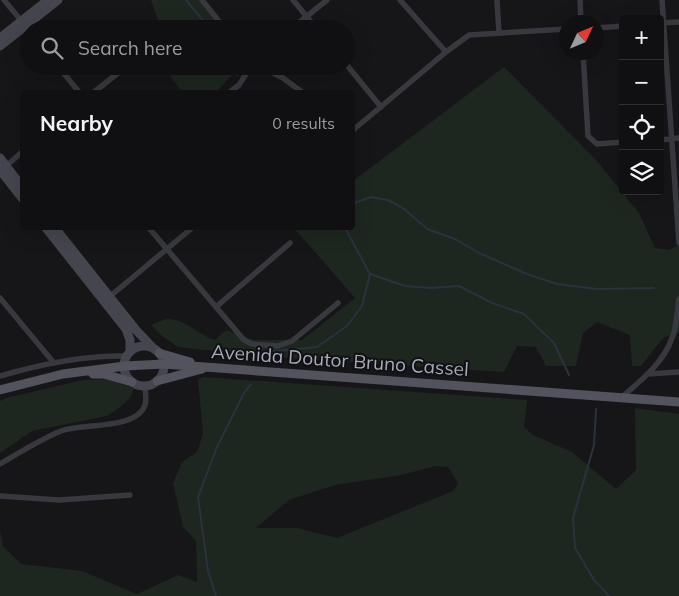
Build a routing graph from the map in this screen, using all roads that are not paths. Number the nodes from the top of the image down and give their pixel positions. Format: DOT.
graph roads {
  1 [pos="4,0"];
  2 [pos="48,0"];
  3 [pos="58,0"];
  4 [pos="202,0"];
  5 [pos="293,0"];
  6 [pos="327,0"];
  7 [pos="400,0"];
  8 [pos="497,0"];
  9 [pos="580,0"];
  10 [pos="662,0"];
  11 [pos="581,15"];
  12 [pos="662,15"];
  13 [pos="306,16"];
  14 [pos="20,20"];
  15 [pos="30,20"];
  16 [pos="33,20"];
  17 [pos="218,20"];
  18 [pos="301,20"];
  19 [pos="309,20"];
  20 [pos="679,22"];
  21 [pos="664,23"];
  22 [pos="619,26"];
  23 [pos="604,27"];
  24 [pos="20,28"];
  25 [pos="559,29"];
  26 [pos="20,30"];
  27 [pos="499,33"];
  28 [pos="0,38"];
  29 [pos="0,46"];
  30 [pos="664,46"];
  31 [pos="446,52"];
  32 [pos="583,60"];
  33 [pos="65,75"];
  34 [pos="116,75"];
  35 [pos="245,75"];
  36 [pos="278,75"];
  37 [pos="355,75"];
  38 [pos="77,90"];
  39 [pos="97,90"];
  40 [pos="233,90"];
  41 [pos="299,90"];
  42 [pos="381,107"];
  43 [pos="355,129"];
  44 [pos="679,138"];
  45 [pos="672,139"];
  46 [pos="664,140"];
  47 [pos="619,142"];
  48 [pos="20,153"];
  49 [pos="1,167"];
  50 [pos="20,185"];
  51 [pos="20,195"];
  52 [pos="48,230"];
  53 [pos="56,230"];
  54 [pos="151,230"];
  55 [pos="190,230"];
  56 [pos="290,243"];
  57 [pos="679,243"];
  58 [pos="166,250"];
  59 [pos="0,298"];
  60 [pos="107,299"];
  61 [pos="679,299"];
  62 [pos="338,303"];
  63 [pos="216,307"];
  64 [pos="157,352"];
  65 [pos="128,354"];
  66 [pos="54,363"];
  67 [pos="164,364"];
  68 [pos="125,366"];
  69 [pos="210,367"];
  70 [pos="679,372"];
  71 [pos="63,374"];
  72 [pos="648,374"];
  73 [pos="0,376"];
  74 [pos="157,381"];
  75 [pos="132,382"];
  76 [pos="145,386"];
  77 [pos="0,390"];
  78 [pos="621,398"];
  79 [pos="679,402"];
  80 [pos="0,464"];
  81 [pos="130,495"];
  82 [pos="0,496"];
  1 -- 14 [label="street"];
  2 -- 15 [label="street"];
  3 -- 16 [label="street"];
  4 -- 17 [label="street"];
  5 -- 13 [label="street"];
  6 -- 13 [label="street"];
  7 -- 31 [label="street"];
  8 -- 27 [label="street"];
  9 -- 11 [label="street"];
  10 -- 12 [label="street"];
  13 -- 18 [label="street"];
  13 -- 19 [label="street"];
  20 -- 21 [label="street"];
  22 -- 23 [label="street"];
  24 -- 28 [label="street"];
  25 -- 27 [label="street"];
  26 -- 29 [label="street"];
  27 -- 31 [label="street"];
  30 -- 45 [label="street"];
  31 -- 42 [label="street"];
  32 -- 47 [label="street"];
  33 -- 38 [label="street"];
  34 -- 39 [label="street"];
  35 -- 40 [label="street"];
  36 -- 41 [label="street"];
  37 -- 42 [label="street"];
  42 -- 43 [label="street"];
  44 -- 45 [label="street"];
  45 -- 46 [label="street"];
  45 -- 57 [label="street"];
  48 -- 49 [label="street"];
  49 -- 50 [label="street"];
  49 -- 51 [label="street"];
  52 -- 60 [label="street"];
  53 -- 60 [label="street"];
  54 -- 58 [label="street"];
  55 -- 58 [label="street"];
  56 -- 63 [label="street"];
  58 -- 60 [label="street"];
  58 -- 63 [label="street"];
  59 -- 66 [label="street"];
  60 -- 64 [label="street"];
  60 -- 65 [label="street"];
  61 -- 72 [label="street"];
  62 -- 63 [label="street"];
  64 -- 65 [label="street"];
  64 -- 67 [label="street"];
  64 -- 69 [label="main road"];
  65 -- 66 [label="street"];
  65 -- 68 [label="street"];
  66 -- 73 [label="street"];
  67 -- 68 [label="main road, Avenida Doutor Bruno Cassel"];
  67 -- 69 [label="main road, Avenida Doutor Bruno Cassel"];
  67 -- 74 [label="street"];
  68 -- 71 [label="main road, Avenida Doutor Bruno Cassel"];
  68 -- 75 [label="street"];
  69 -- 74 [label="main road"];
  69 -- 78 [label="main road, Avenida Doutor Bruno Cassel"];
  70 -- 72 [label="street"];
  71 -- 75 [label="main road"];
  71 -- 77 [label="main road, Avenida Doutor Bruno Cassel"];
  72 -- 78 [label="street"];
  74 -- 76 [label="street"];
  75 -- 76 [label="street"];
  76 -- 80 [label="street"];
  78 -- 79 [label="main road, Avenida Doutor Bruno Cassel"];
  81 -- 82 [label="street"];
}
